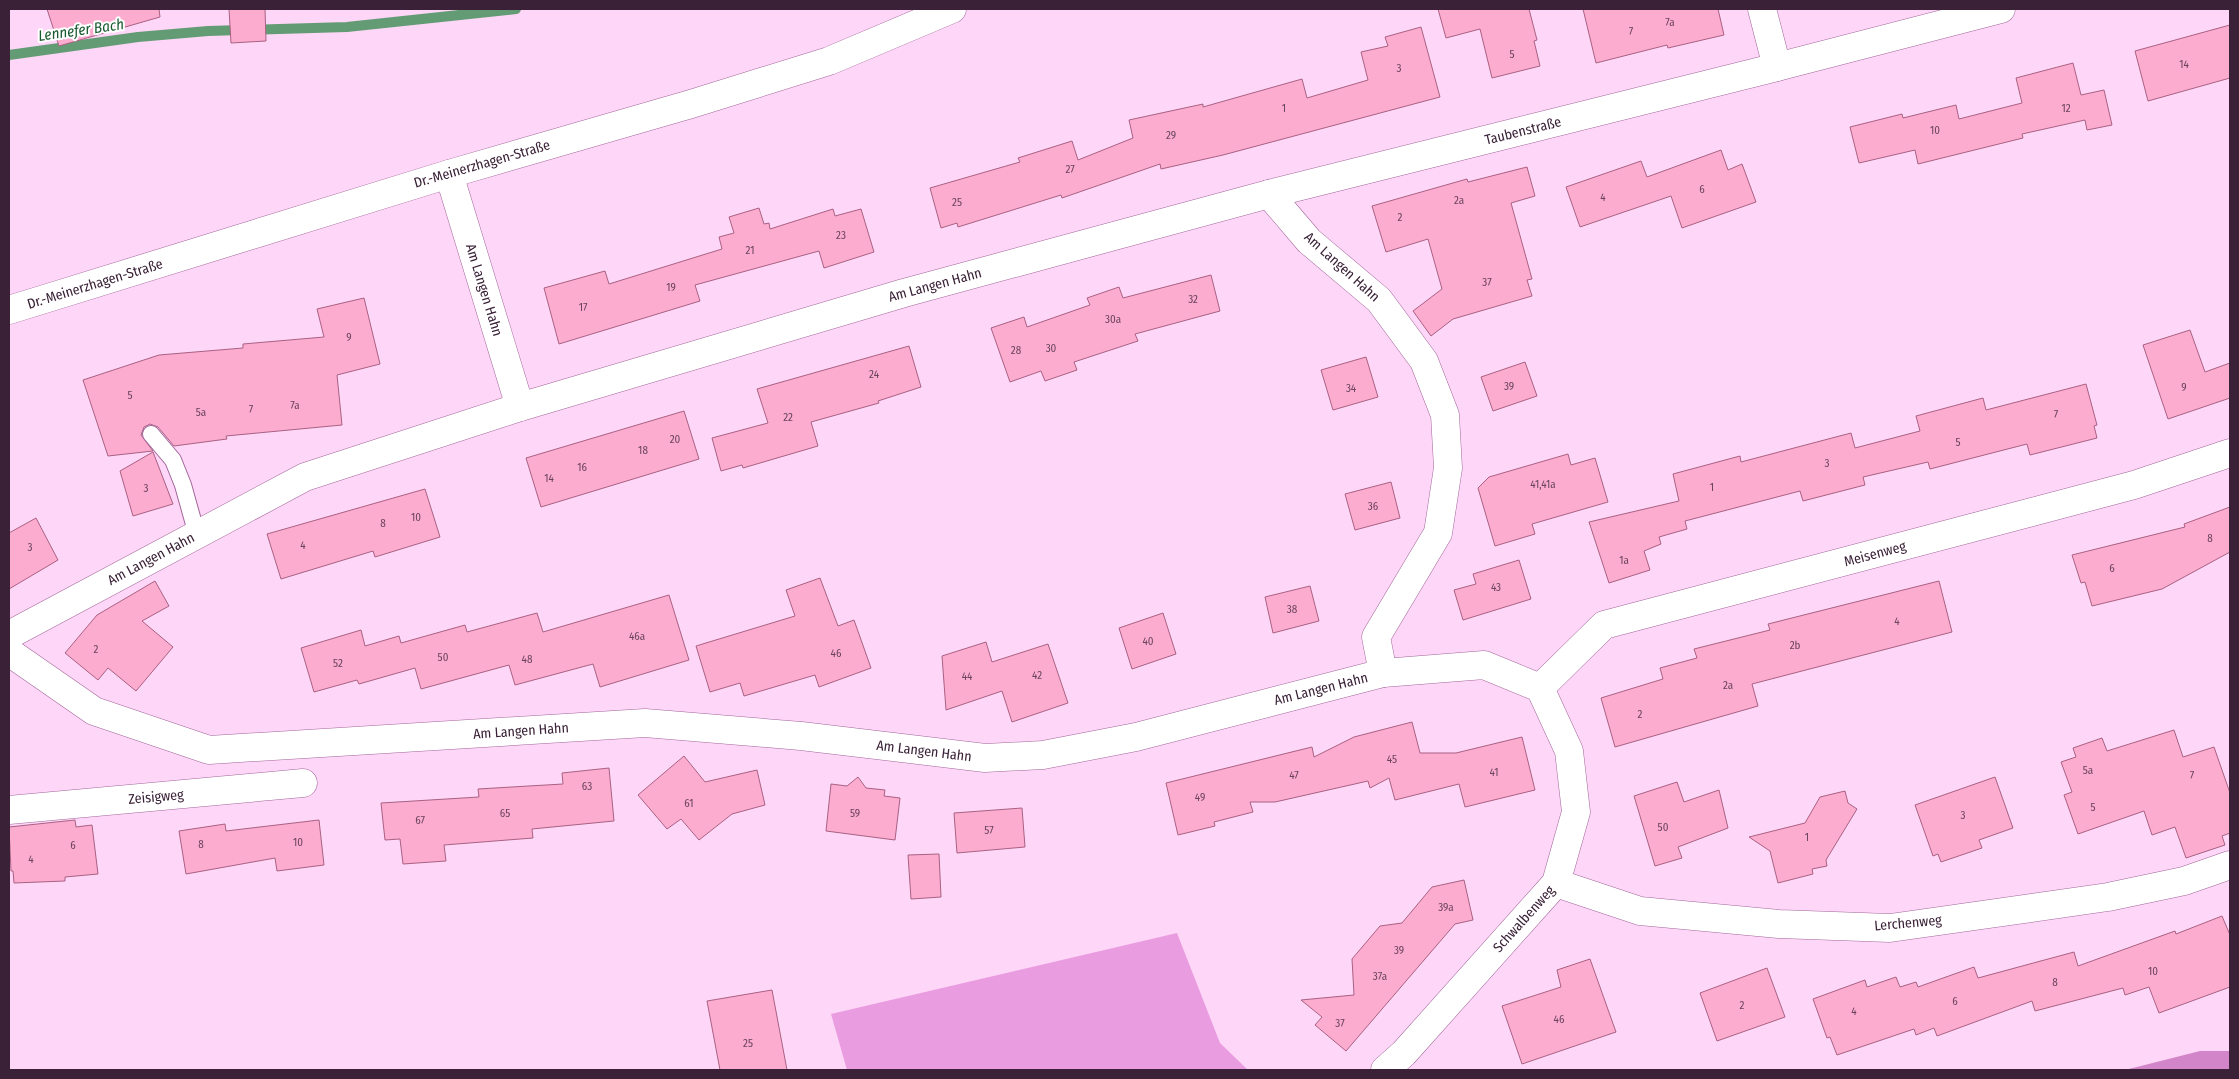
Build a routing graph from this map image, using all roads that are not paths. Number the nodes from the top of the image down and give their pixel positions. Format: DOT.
graph roads {
  1 [pos="952,9"];
  2 [pos="1762,9"];
  3 [pos="2001,9"];
  4 [pos="1777,67"];
  5 [pos="449,174"];
  6 [pos="1269,194"];
  7 [pos="9,310"];
  8 [pos="520,407"];
  9 [pos="151,434"];
  10 [pos="2230,454"];
  11 [pos="197,534"];
  12 [pos="9,635"];
  13 [pos="9,652"];
  14 [pos="1383,673"];
  15 [pos="1540,688"];
  16 [pos="303,783"];
  17 [pos="9,810"];
  18 [pos="2230,866"];
  19 [pos="1556,884"];
  20 [pos="1385,1070"];
  1 -- 5 [label="street, Dr.-Meinerzhagen-Straße"];
  2 -- 4 [label="street"];
  3 -- 4 [label="street, Taubenstraße"];
  4 -- 6 [label="street, Taubenstraße"];
  5 -- 7 [label="street, Dr.-Meinerzhagen-Straße"];
  5 -- 8 [label="street, Am Langen Hahn"];
  6 -- 8 [label="street, Am Langen Hahn"];
  6 -- 14 [label="street, Am Langen Hahn"];
  8 -- 11 [label="street, Am Langen Hahn"];
  9 -- 11 [label="lane"];
  10 -- 15 [label="street, Meisenweg"];
  11 -- 12 [label="street, Am Langen Hahn"];
  13 -- 14 [label="street, Am Langen Hahn"];
  14 -- 15 [label="street"];
  15 -- 19 [label="street, Schwalbenweg"];
  16 -- 17 [label="street, Zeisigweg"];
  18 -- 19 [label="street, Lerchenweg"];
  19 -- 20 [label="street, Schwalbenweg"];
}
